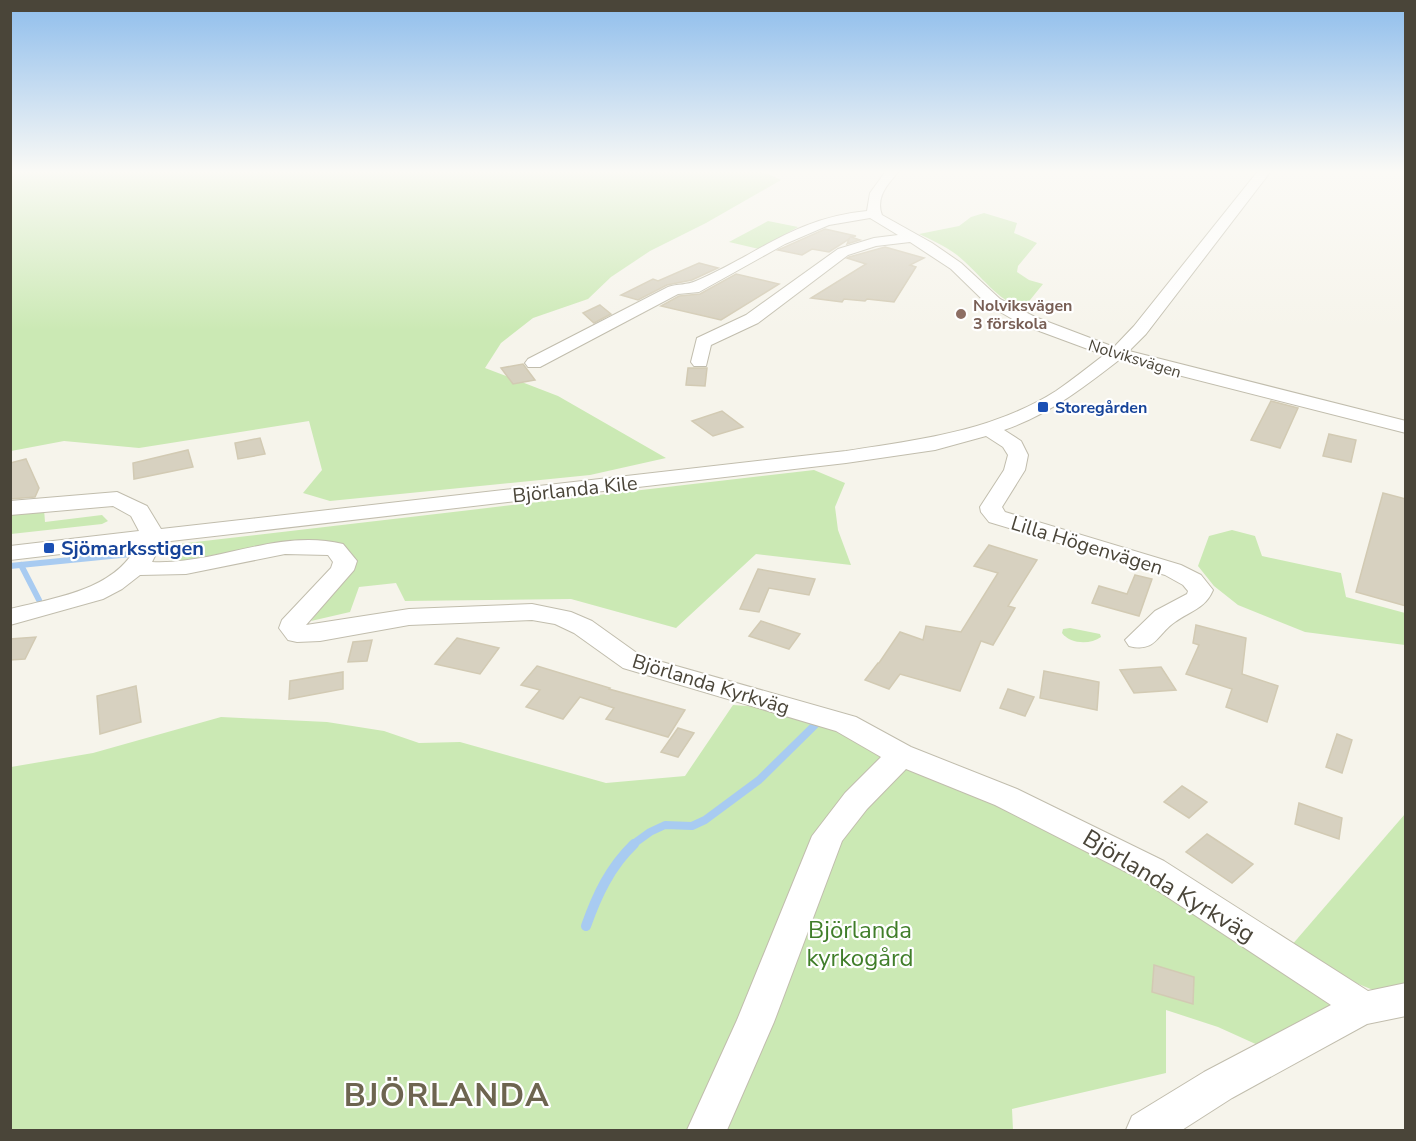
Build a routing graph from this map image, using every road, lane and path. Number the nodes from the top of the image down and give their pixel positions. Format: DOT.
graph roads {
  1 [pos="819,224"];
  2 [pos="886,224"];
  3 [pos="1224,224"];
  4 [pos="912,238"];
  5 [pos="1116,354"];
  6 [pos="700,362"];
  7 [pos="534,363"];
  8 [pos="1406,427"];
  9 [pos="990,429"];
  10 [pos="10,508"];
  11 [pos="153,537"];
  12 [pos="10,553"];
  13 [pos="136,568"];
  14 [pos="10,617"];
  15 [pos="1138,640"];
  16 [pos="901,754"];
  17 [pos="1406,999"];
  18 [pos="1360,1010"];
  19 [pos="707,1131"];
  20 [pos="1146,1131"];
  1 -- 7 [label="street"];
  2 -- 4 [label="street, Nolviksvägen"];
  3 -- 5 [label="street, Björlanda Kile"];
  4 -- 5 [label="street, Nolviksvägen"];
  4 -- 6 [label="street"];
  5 -- 8 [label="street, Nolviksvägen"];
  5 -- 9 [label="street, Björlanda Kile"];
  9 -- 11 [label="street, Björlanda Kile"];
  9 -- 15 [label="street, Lilla Högenvägen"];
  10 -- 11 [label="street"];
  11 -- 12 [label="street, Björlanda Kile"];
  11 -- 13 [label="street"];
  13 -- 14 [label="street"];
  13 -- 16 [label="street, Björlanda Kyrkväg"];
  16 -- 18 [label="street, Björlanda Kyrkväg"];
  16 -- 19 [label="street"];
  17 -- 18 [label="street"];
  18 -- 20 [label="street"];
}
